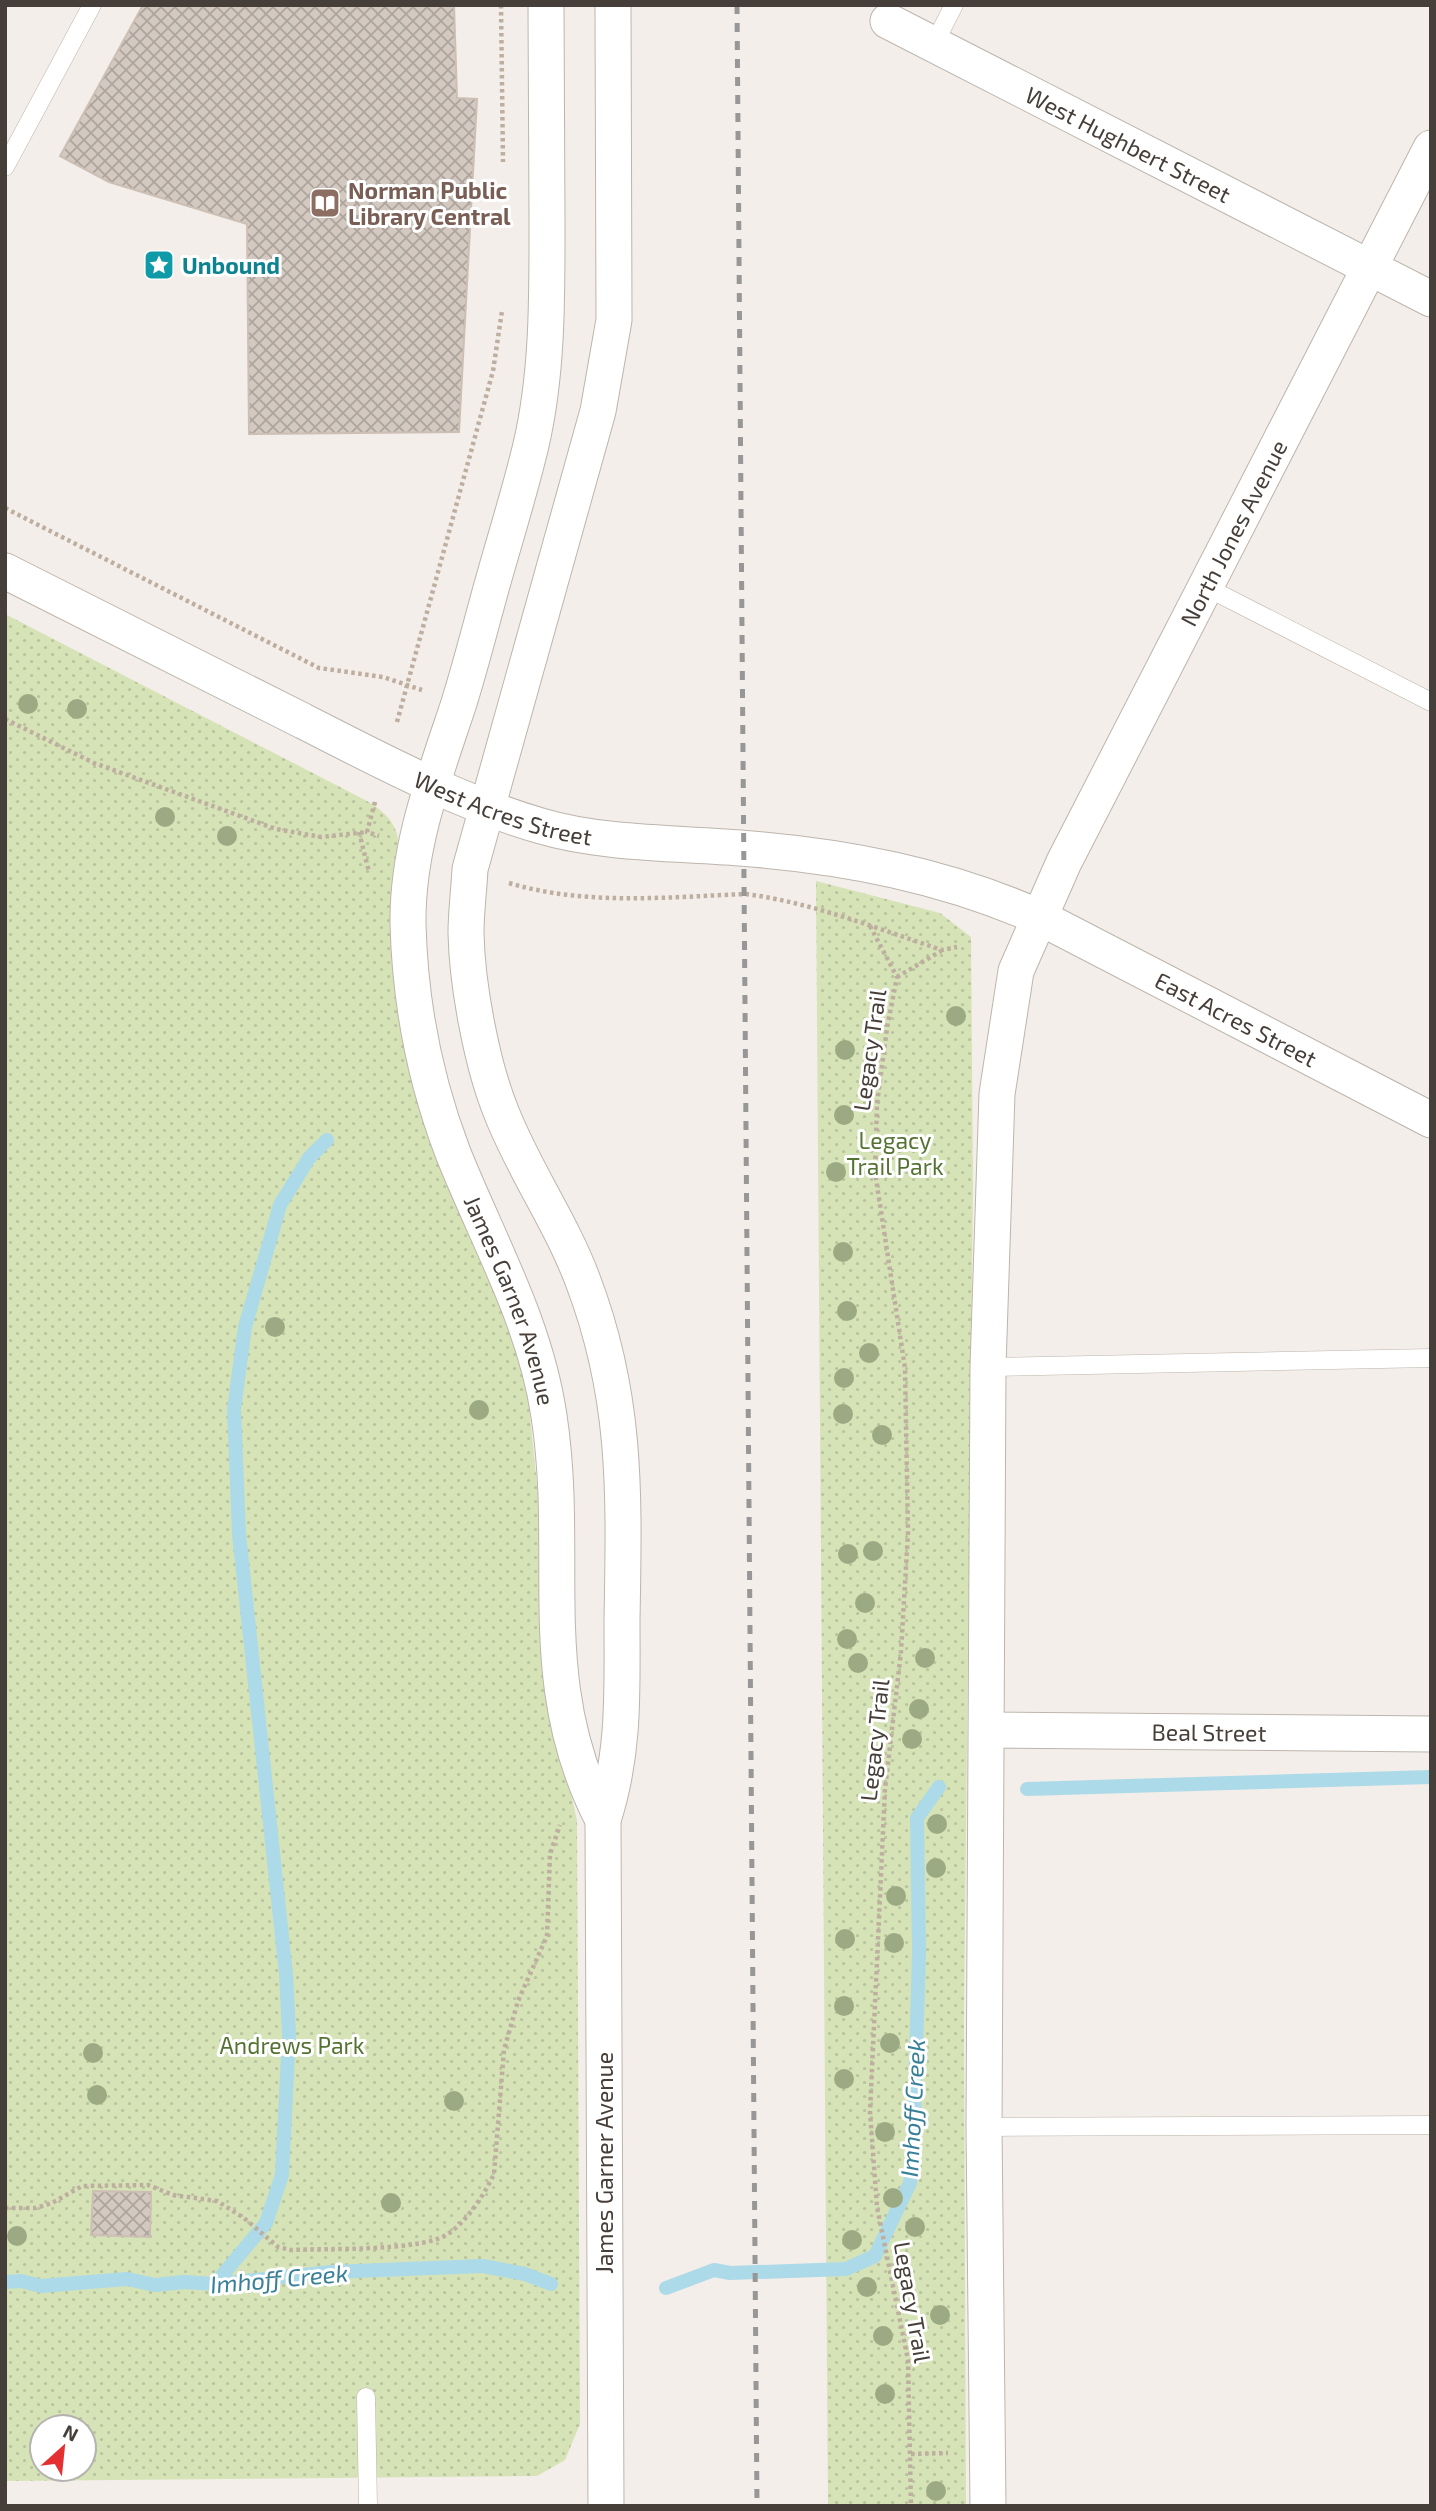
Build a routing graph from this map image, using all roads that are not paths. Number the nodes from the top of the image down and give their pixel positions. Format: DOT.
graph roads {
  1 [pos="92,5"];
  2 [pos="546,5"];
  3 [pos="613,5"];
  4 [pos="954,5"];
  5 [pos="888,21"];
  6 [pos="934,44"];
  7 [pos="1431,148"];
  8 [pos="5,167"];
  9 [pos="1369,268"];
  10 [pos="1431,299"];
  11 [pos="5,571"];
  12 [pos="1204,586"];
  13 [pos="1431,702"];
  14 [pos="431,784"];
  15 [pos="486,807"];
  16 [pos="1041,918"];
  17 [pos="1431,1120"];
  18 [pos="1431,1358"];
  19 [pos="988,1367"];
  20 [pos="987,1730"];
  21 [pos="1431,1734"];
  22 [pos="603,1820"];
  23 [pos="1431,2125"];
  24 [pos="984,2127"];
  25 [pos="366,2397"];
  26 [pos="368,2506"];
  27 [pos="606,2506"];
  28 [pos="988,2506"];
  1 -- 8 [label="lane"];
  2 -- 14 [label="street, James Garner Avenue"];
  3 -- 15 [label="street, James Garner Avenue"];
  4 -- 6 [label="lane"];
  5 -- 6 [label="street, West Hughbert Street"];
  6 -- 9 [label="street, West Hughbert Street"];
  7 -- 9 [label="street, North Jones Avenue"];
  9 -- 10 [label="street, West Hughbert Street"];
  9 -- 12 [label="street, North Jones Avenue"];
  11 -- 14 [label="street, West Acres Street"];
  12 -- 13 [label="lane"];
  12 -- 16 [label="street, North Jones Avenue"];
  14 -- 15 [label="street, West Acres Street"];
  14 -- 22 [label="street, James Garner Avenue"];
  15 -- 16 [label="street, West Acres Street"];
  15 -- 22 [label="street, James Garner Avenue"];
  16 -- 17 [label="street, East Acres Street"];
  16 -- 19 [label="street, North Jones Avenue"];
  18 -- 19 [label="lane"];
  19 -- 20 [label="street, North Jones Avenue"];
  20 -- 21 [label="street, Beal Street"];
  20 -- 24 [label="street, North Jones Avenue"];
  22 -- 27 [label="street, James Garner Avenue"];
  23 -- 24 [label="lane"];
  24 -- 28 [label="street, North Jones Avenue"];
  25 -- 26 [label="lane"];
}
